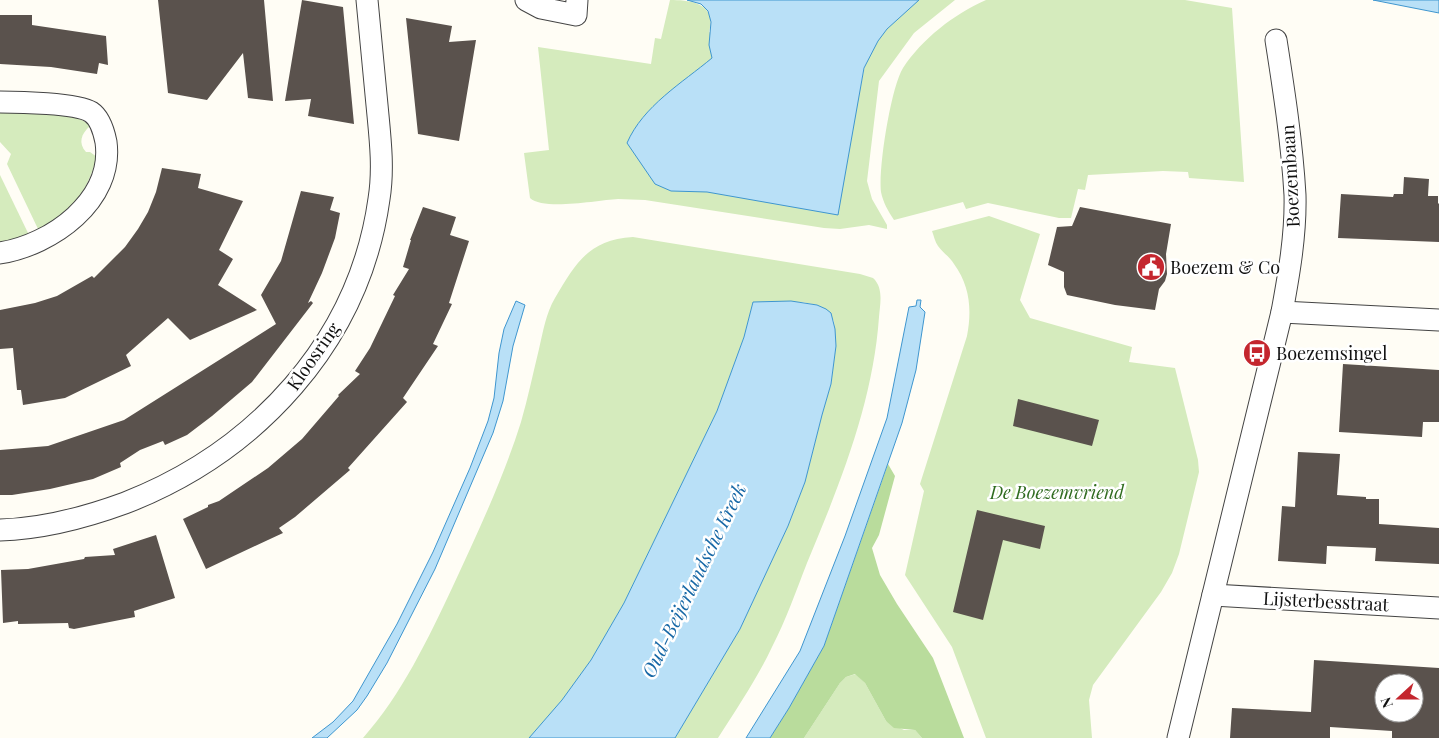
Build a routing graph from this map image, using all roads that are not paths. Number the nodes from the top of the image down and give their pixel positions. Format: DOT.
graph roads {
  1 [pos="367,0"];
  2 [pos="526,0"];
  3 [pos="577,0"];
  4 [pos="1276,40"];
  5 [pos="0,102"];
  6 [pos="0,253"];
  7 [pos="1282,312"];
  8 [pos="1439,320"];
  9 [pos="0,530"];
  10 [pos="1213,595"];
  11 [pos="1439,608"];
  12 [pos="1178,738"];
  1 -- 9 [label="street, Kloosring"];
  2 -- 3 [label="street"];
  4 -- 7 [label="street, Boezembaan"];
  5 -- 6 [label="street"];
  7 -- 8 [label="street"];
  7 -- 10 [label="street"];
  10 -- 11 [label="street, Lijsterbesstraat"];
  10 -- 12 [label="street"];
}
